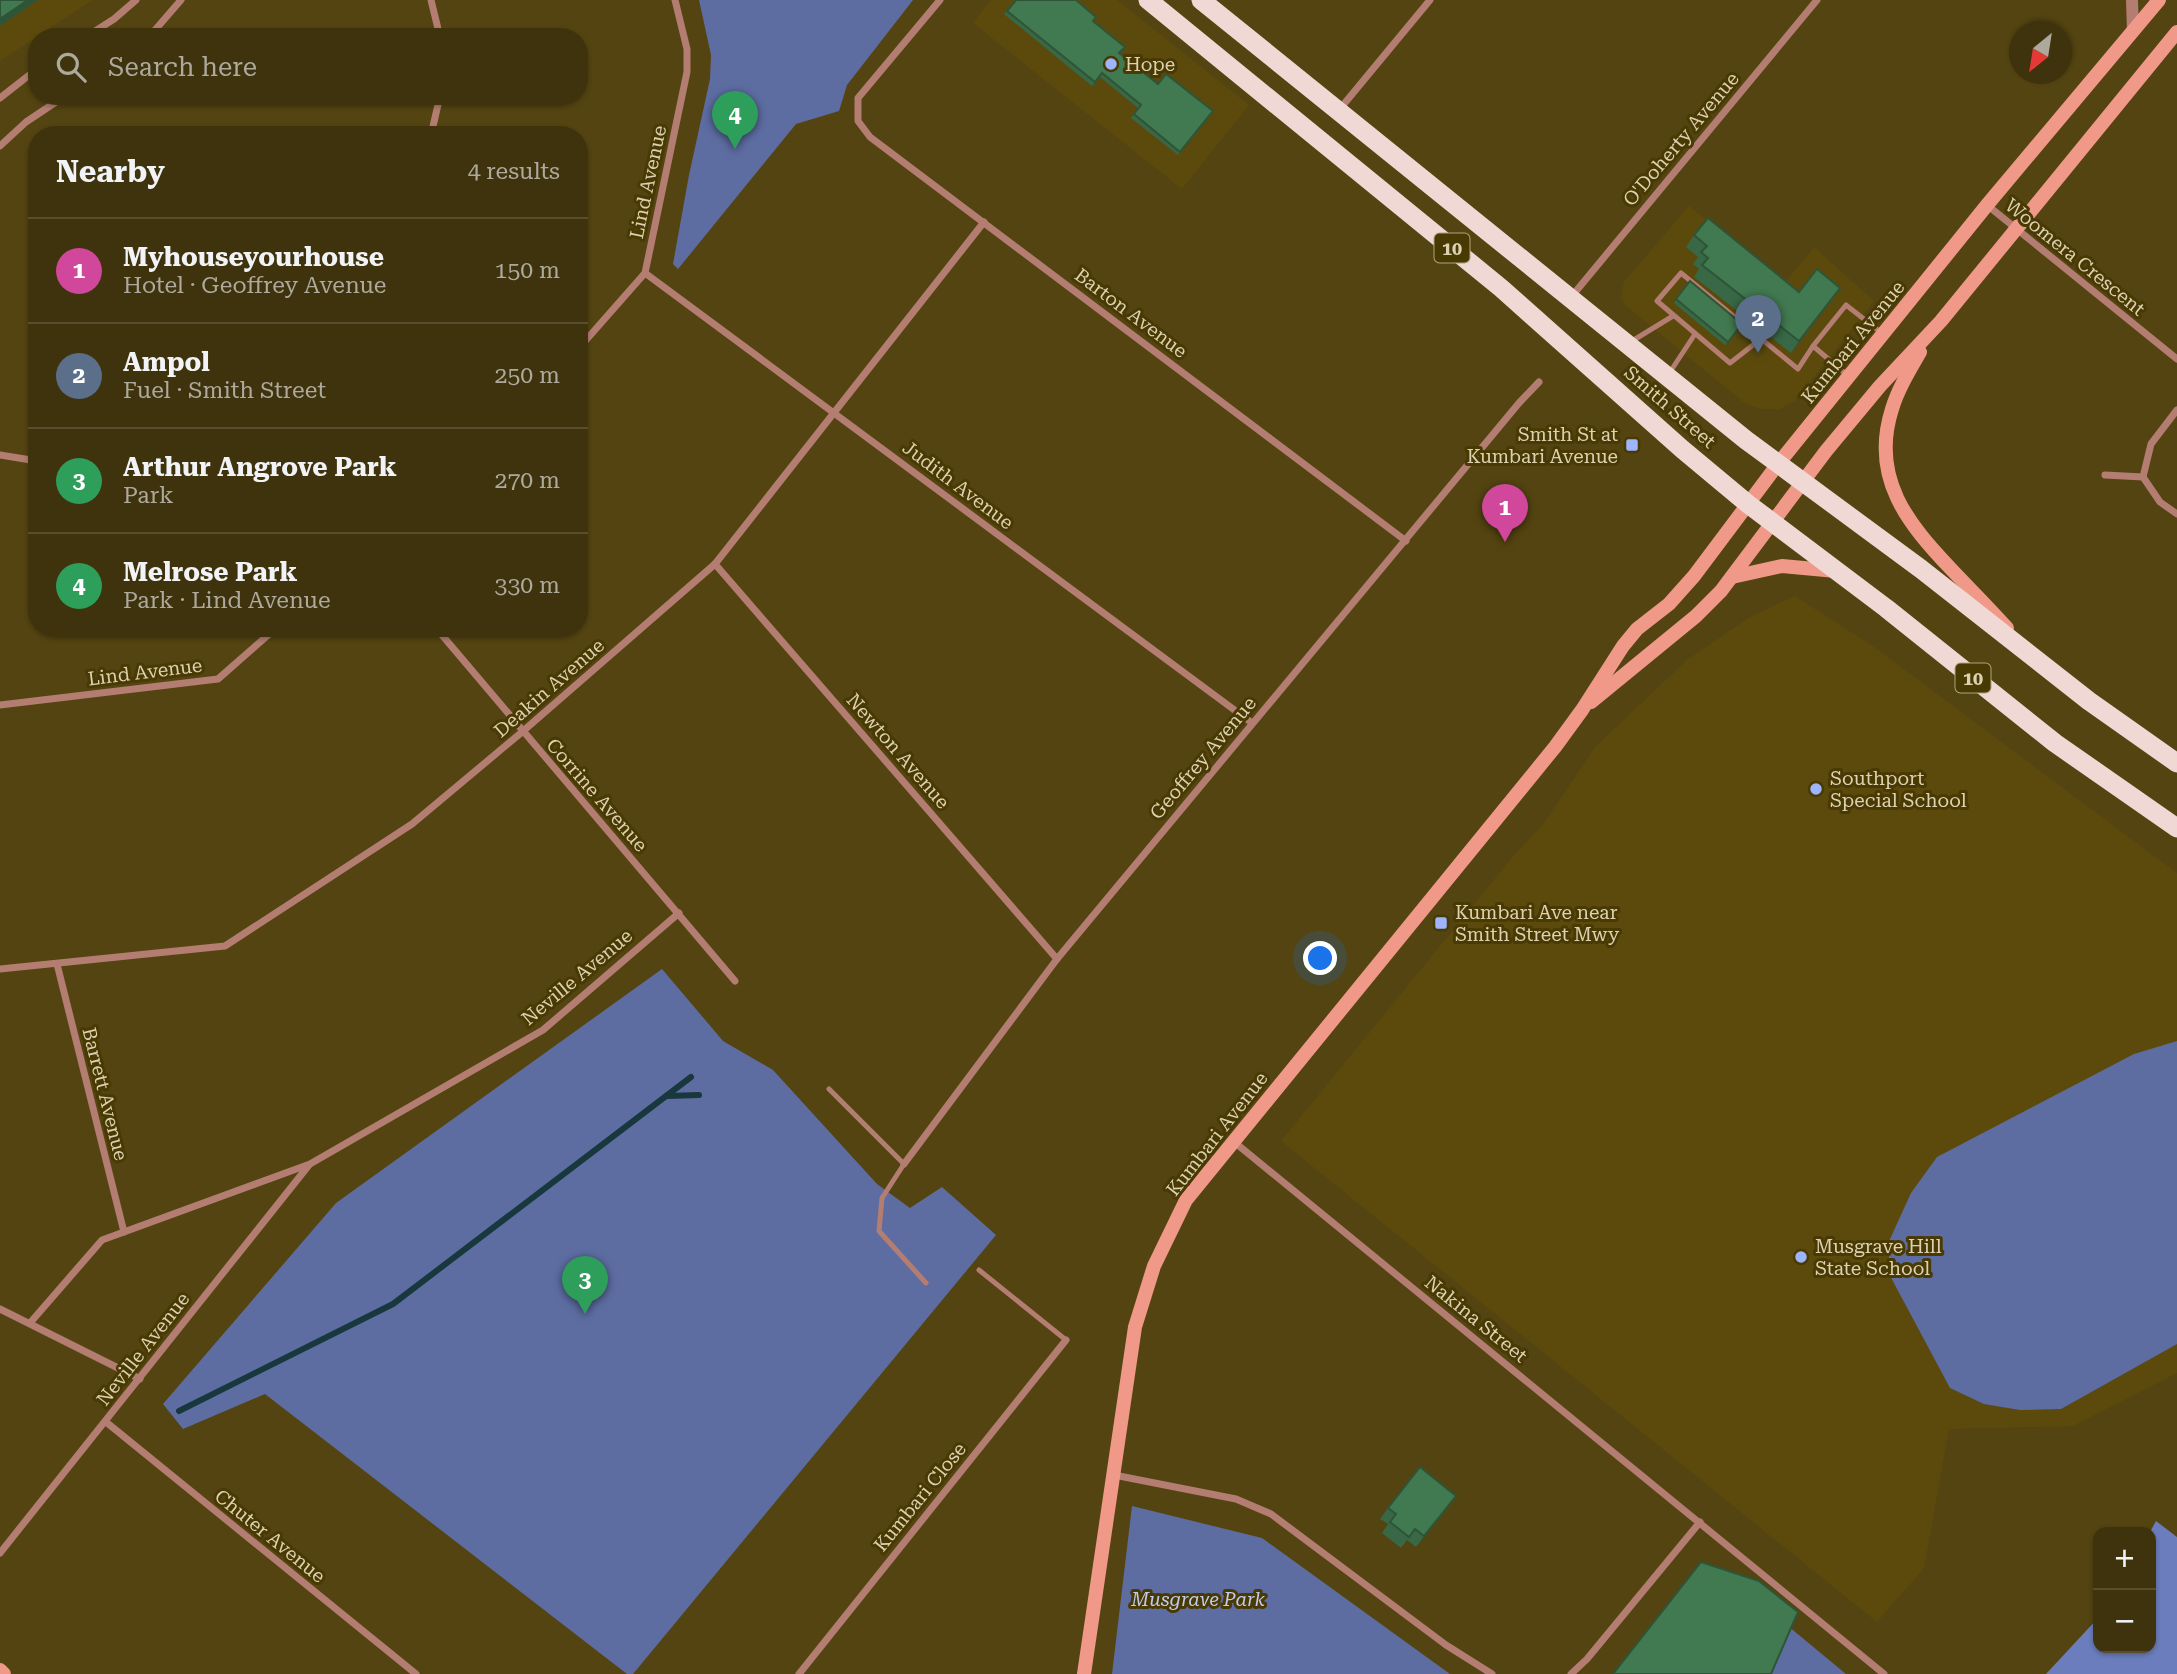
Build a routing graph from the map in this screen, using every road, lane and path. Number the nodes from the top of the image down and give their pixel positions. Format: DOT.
graph roads {
  1 [pos="136,0"];
  2 [pos="181,0"];
  3 [pos="431,0"];
  4 [pos="675,0"];
  5 [pos="940,0"];
  6 [pos="1148,0"];
  7 [pos="1201,0"];
  8 [pos="1430,0"];
  9 [pos="1816,0"];
  10 [pos="2132,0"];
  11 [pos="2159,0"];
  12 [pos="100,28"];
  13 [pos="157,28"];
  14 [pos="438,28"];
  15 [pos="2133,32"];
  16 [pos="2177,32"];
  17 [pos="28,76"];
  18 [pos="0,98"];
  19 [pos="52,105"];
  20 [pos="438,105"];
  21 [pos="1338,111"];
  22 [pos="433,126"];
  23 [pos="0,146"];
  24 [pos="1987,205"];
  25 [pos="984,222"];
  26 [pos="2017,230"];
  27 [pos="645,273"];
  28 [pos="1570,299"];
  29 [pos="1673,316"];
  30 [pos="1931,333"];
  31 [pos="1695,334"];
  32 [pos="1884,335"];
  33 [pos="588,338"];
  34 [pos="1762,338"];
  35 [pos="1626,344"];
  36 [pos="1813,346"];
  37 [pos="2177,359"];
  38 [pos="1667,377"];
  39 [pos="1849,377"];
  40 [pos="1539,382"];
  41 [pos="2177,410"];
  42 [pos="834,413"];
  43 [pos="0,456"];
  44 [pos="28,460"];
  45 [pos="1779,464"];
  46 [pos="2105,475"];
  47 [pos="2143,477"];
  48 [pos="1803,482"];
  49 [pos="1748,504"];
  50 [pos="2177,514"];
  51 [pos="1773,523"];
  52 [pos="1406,541"];
  53 [pos="715,564"];
  54 [pos="1837,571"];
  55 [pos="1732,577"];
  56 [pos="266,637"];
  57 [pos="443,637"];
  58 [pos="2046,668"];
  59 [pos="0,705"];
  60 [pos="1582,709"];
  61 [pos="1252,723"];
  62 [pos="522,732"];
  63 [pos="2177,763"];
  64 [pos="2177,828"];
  65 [pos="679,913"];
  66 [pos="1057,959"];
  67 [pos="57,964"];
  68 [pos="0,969"];
  69 [pos="735,981"];
  70 [pos="830,1089"];
  71 [pos="1233,1141"];
  72 [pos="310,1164"];
  73 [pos="904,1164"];
  74 [pos="124,1232"];
  75 [pos="979,1270"];
  76 [pos="926,1283"];
  77 [pos="0,1309"];
  78 [pos="30,1324"];
  79 [pos="1066,1340"];
  80 [pos="140,1379"];
  81 [pos="106,1422"];
  82 [pos="1114,1475"];
  83 [pos="1700,1522"];
  84 [pos="0,1553"];
  85 [pos="0,1670"];
  86 [pos="4,1674"];
  87 [pos="415,1674"];
  88 [pos="799,1674"];
  89 [pos="1084,1674"];
  90 [pos="1492,1674"];
  91 [pos="1571,1674"];
  92 [pos="1884,1674"];
  1 -- 12 [label="street"];
  2 -- 13 [label="street"];
  3 -- 14 [label="street"];
  4 -- 27 [label="street, Lind Avenue"];
  5 -- 25 [label="street, Barton Avenue"];
  6 -- 49 [label="highway, Smith Street / 10"];
  7 -- 21 [label="highway, Smith Street / 10"];
  8 -- 21 [label="street"];
  9 -- 28 [label="street, O'Doherty Avenue"];
  10 -- 15 [label="street"];
  11 -- 15 [label="main road, Kumbari Avenue"];
  15 -- 24 [label="main road, Kumbari Avenue"];
  16 -- 26 [label="main road, Kumbari Avenue"];
  17 -- 18 [label="street"];
  19 -- 23 [label="street"];
  20 -- 22 [label="street"];
  21 -- 28 [label="highway, Smith Street / 10"];
  24 -- 26 [label="street, Woomera Crescent"];
  24 -- 32 [label="main road, Kumbari Avenue"];
  25 -- 42 [label="street, Deakin Avenue"];
  25 -- 52 [label="street, Barton Avenue"];
  26 -- 30 [label="main road, Kumbari Avenue"];
  26 -- 37 [label="street, Woomera Crescent"];
  27 -- 33 [label="street, Lind Avenue"];
  27 -- 42 [label="street, Judith Avenue"];
  28 -- 35 [label="highway, Smith Street / 10"];
  29 -- 31 [label="lane"];
  29 -- 34 [label="lane"];
  29 -- 35 [label="lane"];
  30 -- 48 [label="main road, Kumbari Avenue"];
  30 -- 58 [label="main road"];
  31 -- 34 [label="lane"];
  31 -- 38 [label="lane"];
  32 -- 36 [label="lane"];
  32 -- 39 [label="main road, Kumbari Avenue"];
  34 -- 36 [label="lane"];
  35 -- 38 [label="highway, Smith Street / 10"];
  36 -- 39 [label="lane"];
  38 -- 45 [label="highway, Smith Street / 10"];
  39 -- 45 [label="main road, Kumbari Avenue"];
  40 -- 52 [label="street, Geoffrey Avenue"];
  41 -- 47 [label="street"];
  42 -- 53 [label="street, Deakin Avenue"];
  42 -- 61 [label="street, Judith Avenue"];
  43 -- 44 [label="street"];
  45 -- 48 [label="highway, Smith Street / 10"];
  45 -- 49 [label="main road, Kumbari Avenue"];
  46 -- 47 [label="street"];
  47 -- 50 [label="street"];
  48 -- 51 [label="main road, Kumbari Avenue"];
  48 -- 58 [label="highway, Smith Street / 10"];
  49 -- 51 [label="highway, Smith Street / 10"];
  49 -- 60 [label="main road, Kumbari Avenue"];
  51 -- 54 [label="highway, Smith Street / 10"];
  51 -- 55 [label="main road, Kumbari Avenue"];
  52 -- 61 [label="street, Geoffrey Avenue"];
  53 -- 62 [label="street, Deakin Avenue"];
  53 -- 66 [label="street, Newton Avenue"];
  54 -- 55 [label="main road"];
  54 -- 64 [label="highway, Smith Street / 10"];
  55 -- 60 [label="main road, Kumbari Avenue"];
  56 -- 59 [label="street, Lind Avenue"];
  57 -- 62 [label="street, Corrine Avenue"];
  58 -- 63 [label="highway, Smith Street / 10"];
  60 -- 71 [label="main road, Kumbari Avenue"];
  61 -- 66 [label="street, Geoffrey Avenue"];
  62 -- 65 [label="street, Corrine Avenue"];
  62 -- 67 [label="street, Deakin Avenue"];
  65 -- 69 [label="street, Corrine Avenue"];
  65 -- 72 [label="street, Neville Avenue"];
  66 -- 73 [label="street, Geoffrey Avenue"];
  67 -- 68 [label="street, Deakin Avenue"];
  67 -- 74 [label="street, Barrett Avenue"];
  70 -- 73 [label="lane"];
  71 -- 82 [label="main road, Kumbari Avenue"];
  71 -- 83 [label="street, Nakina Street"];
  72 -- 74 [label="street, Neville Avenue"];
  72 -- 80 [label="street, Neville Avenue"];
  73 -- 76 [label="lane"];
  74 -- 78 [label="street, Neville Avenue"];
  75 -- 79 [label="lane"];
  77 -- 78 [label="street"];
  78 -- 80 [label="street"];
  79 -- 88 [label="street, Kumbari Close"];
  80 -- 81 [label="street, Neville Avenue"];
  81 -- 84 [label="street, Neville Avenue"];
  81 -- 87 [label="street, Chuter Avenue"];
  82 -- 89 [label="main road, Kumbari Avenue"];
  82 -- 90 [label="street"];
  83 -- 91 [label="street"];
  83 -- 92 [label="street, Nakina Street"];
  85 -- 86 [label="main road"];
}
